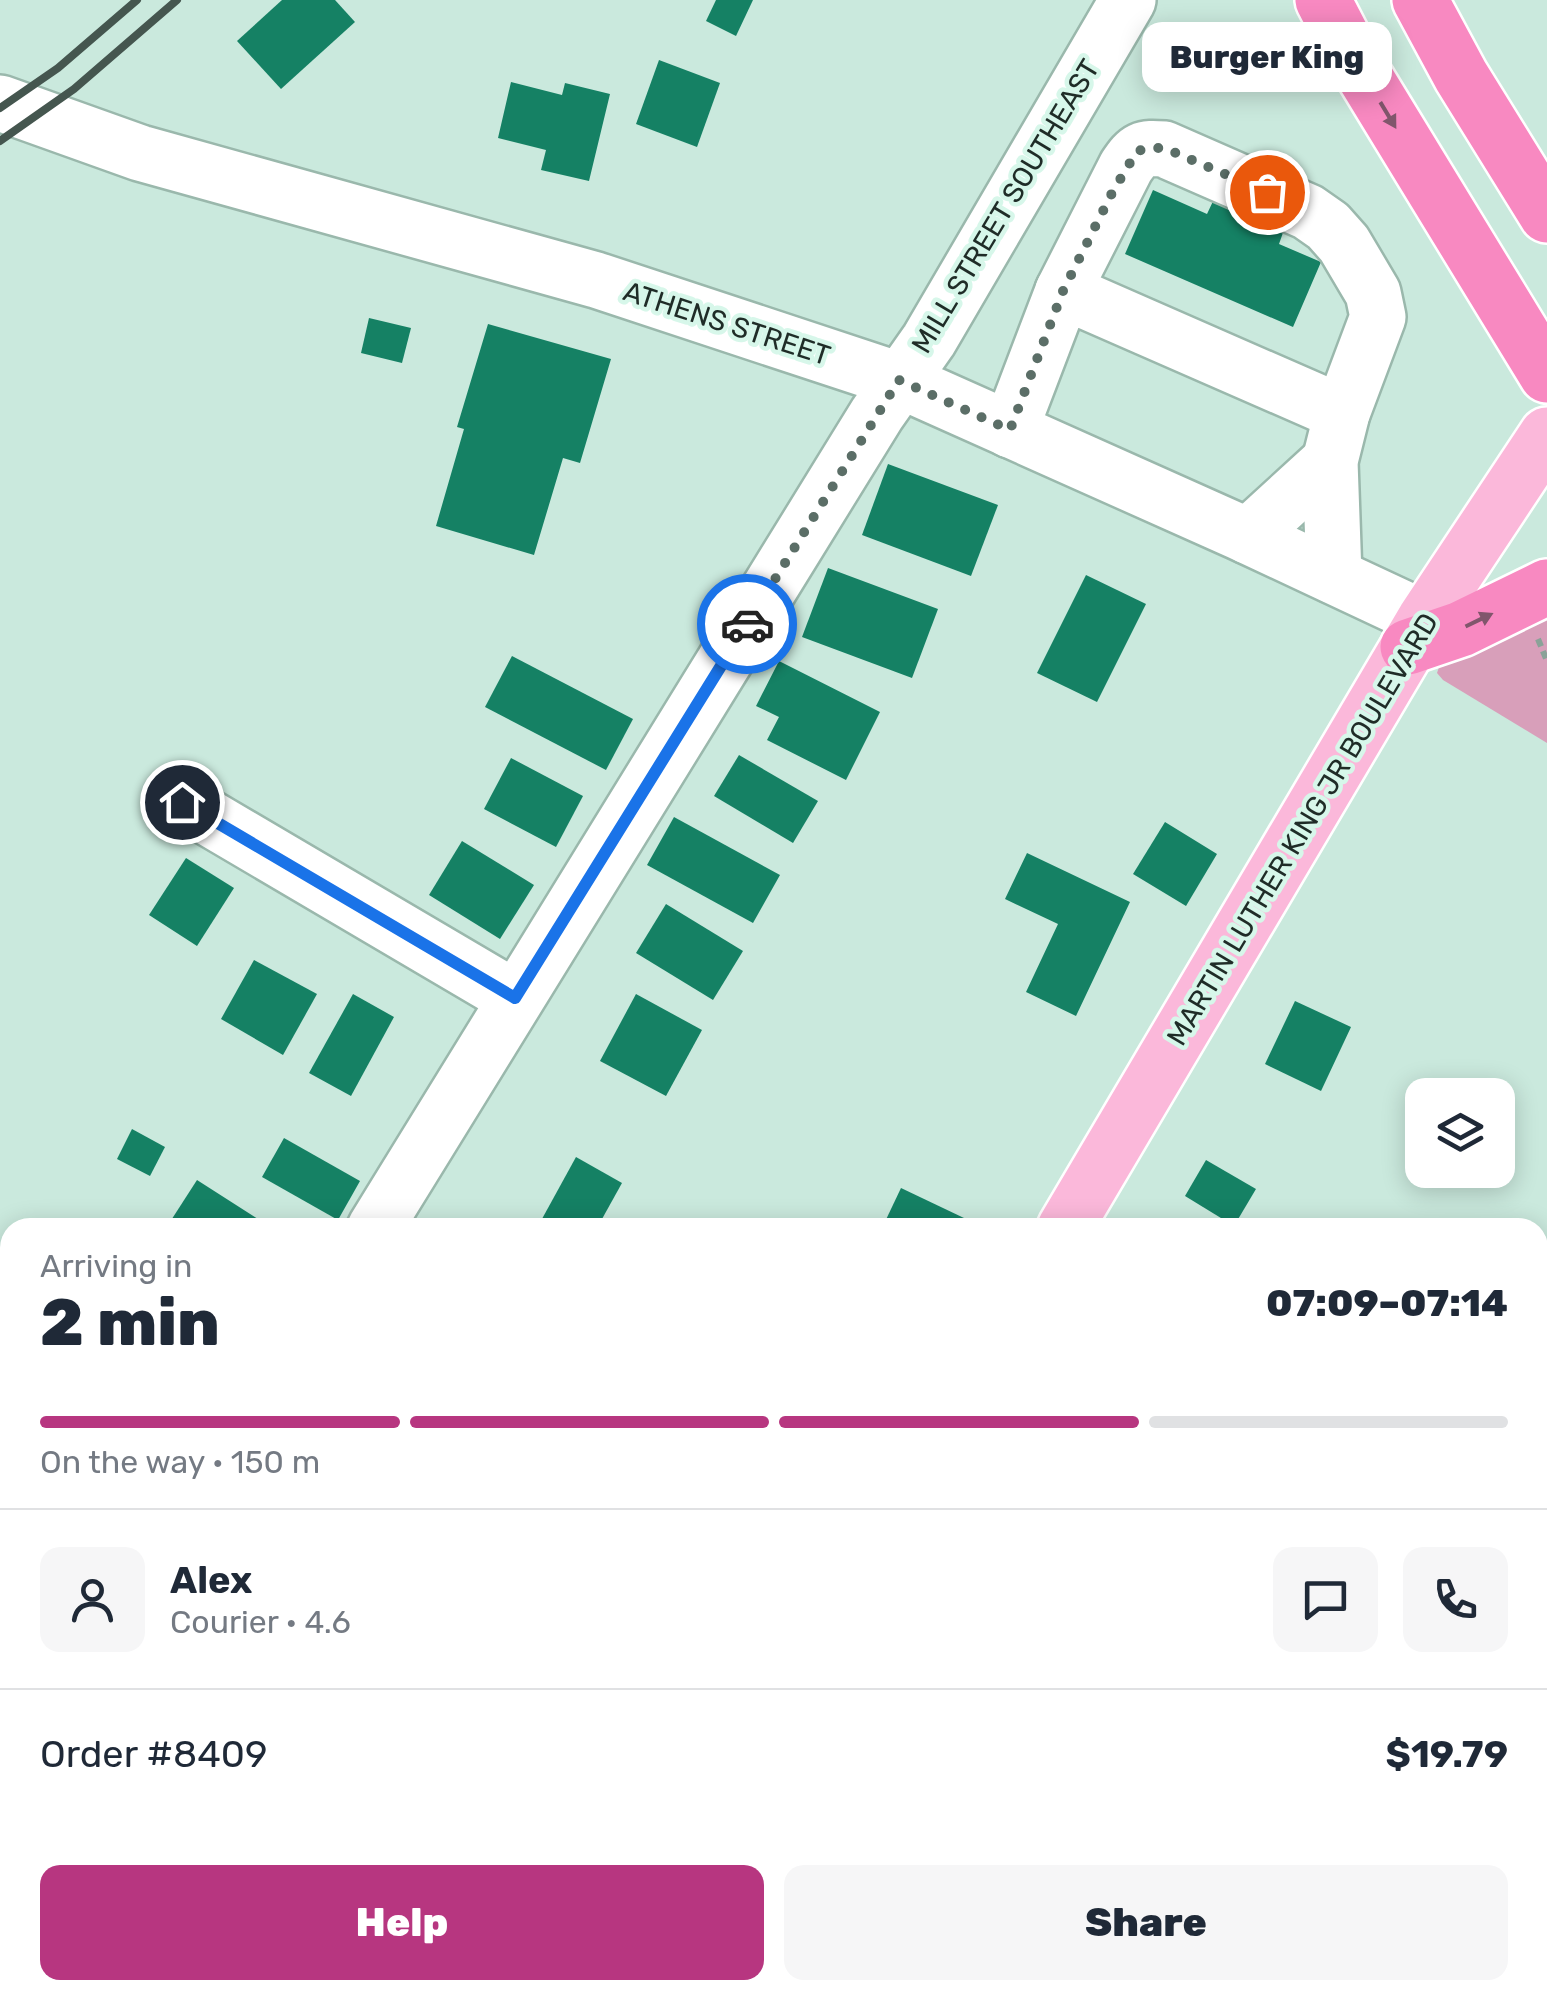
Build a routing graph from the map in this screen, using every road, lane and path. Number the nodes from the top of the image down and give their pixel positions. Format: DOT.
graph roads {
  1 [pos="1128,0"];
  2 [pos="1323,0"];
  3 [pos="1420,0"];
  4 [pos="0,103"];
  5 [pos="1547,214"];
  6 [pos="1063,291"];
  7 [pos="1547,375"];
  8 [pos="899,380"];
  9 [pos="1010,430"];
  10 [pos="1547,435"];
  11 [pos="1336,437"];
  12 [pos="1248,536"];
  13 [pos="1334,576"];
  14 [pos="1541,611"];
  15 [pos="1417,633"];
  16 [pos="1547,661"];
  17 [pos="182,802"];
  18 [pos="515,998"];
  19 [pos="381,1218"];
  20 [pos="1072,1218"];
  1 -- 8 [label="street, MILL STREET SOUTHEAST"];
  2 -- 7 [label="highway, one-way"];
  3 -- 5 [label="highway"];
  4 -- 8 [label="street, ATHENS STREET"];
  6 -- 9 [label="street"];
  6 -- 11 [label="street"];
  6 -- 11 [label="street"];
  8 -- 9 [label="street, ATHENS STREET"];
  8 -- 18 [label="street, MILL STREET SOUTHEAST"];
  9 -- 12 [label="street, ATHENS STREET"];
  10 -- 15 [label="main road, MARTIN LUTHER KING JR BOULEVARD"];
  11 -- 12 [label="street"];
  11 -- 13 [label="street"];
  12 -- 13 [label="street, ATHENS STREET"];
  13 -- 15 [label="street, ATHENS STREET"];
  15 -- 14 [label="highway, one-way"];
  14 -- 16 [label="path"];
  15 -- 20 [label="main road, MARTIN LUTHER KING JR BOULEVARD"];
  17 -- 18 [label="street"];
  18 -- 19 [label="street, MILL STREET SOUTHEAST"];
}
